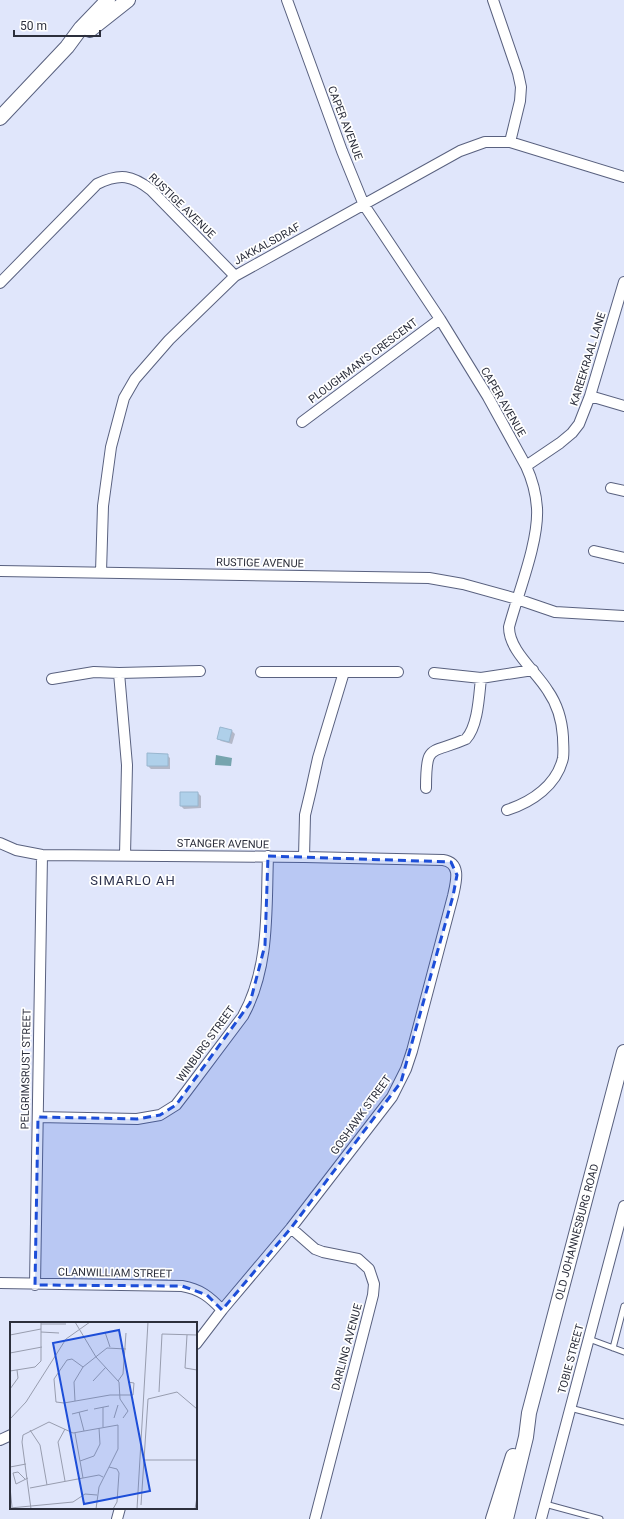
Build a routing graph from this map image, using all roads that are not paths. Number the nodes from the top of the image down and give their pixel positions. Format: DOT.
graph roads {
  1 [pos="108,0"];
  2 [pos="128,0"];
  3 [pos="287,0"];
  4 [pos="494,0"];
  5 [pos="67,47"];
  6 [pos="0,118"];
  7 [pos="510,142"];
  8 [pos="624,177"];
  9 [pos="364,205"];
  10 [pos="235,276"];
  11 [pos="624,282"];
  12 [pos="0,283"];
  13 [pos="440,319"];
  14 [pos="590,396"];
  15 [pos="624,406"];
  16 [pos="302,422"];
  17 [pos="526,466"];
  18 [pos="611,488"];
  19 [pos="624,491"];
  20 [pos="594,551"];
  21 [pos="624,558"];
  22 [pos="0,571"];
  23 [pos="101,572"];
  24 [pos="517,599"];
  25 [pos="624,616"];
  26 [pos="533,670"];
  27 [pos="200,671"];
  28 [pos="261,672"];
  29 [pos="344,672"];
  30 [pos="398,672"];
  31 [pos="119,673"];
  32 [pos="434,673"];
  33 [pos="481,678"];
  34 [pos="52,679"];
  35 [pos="426,788"];
  36 [pos="507,810"];
  37 [pos="0,843"];
  38 [pos="42,855"];
  39 [pos="125,855"];
  40 [pos="268,856"];
  41 [pos="304,857"];
  42 [pos="448,861"];
  43 [pos="624,1052"];
  44 [pos="38,1117"];
  45 [pos="624,1206"];
  46 [pos="622,1225"];
  47 [pos="291,1228"];
  48 [pos="0,1283"];
  49 [pos="35,1284"];
  50 [pos="624,1306"];
  51 [pos="222,1310"];
  52 [pos="588,1339"];
  53 [pos="197,1343"];
  54 [pos="613,1348"];
  55 [pos="624,1352"];
  56 [pos="570,1408"];
  57 [pos="529,1412"];
  58 [pos="624,1422"];
  59 [pos="10,1435"];
  60 [pos="0,1440"];
  61 [pos="545,1504"];
  62 [pos="120,1509"];
  63 [pos="117,1519"];
  64 [pos="315,1519"];
  65 [pos="493,1519"];
  66 [pos="506,1519"];
  67 [pos="542,1519"];
  68 [pos="600,1519"];
  1 -- 5 [label="main road"];
  2 -- 5 [label="main road"];
  3 -- 9 [label="street, CAPER AVENUE"];
  4 -- 7 [label="street"];
  5 -- 6 [label="main road"];
  7 -- 8 [label="street, JAKKALSDRAF"];
  7 -- 9 [label="street, JAKKALSDRAF"];
  9 -- 10 [label="street, JAKKALSDRAF"];
  9 -- 13 [label="street, CAPER AVENUE"];
  10 -- 12 [label="street, RUSTIGE AVENUE"];
  10 -- 23 [label="street, JAKKALSDRAF"];
  11 -- 14 [label="street, KAREEKRAAL LANE"];
  13 -- 16 [label="street, PLOUGHMAN'S CRESCENT"];
  13 -- 17 [label="street, CAPER AVENUE"];
  14 -- 15 [label="street"];
  14 -- 17 [label="street, KAREEKRAAL LANE"];
  17 -- 24 [label="street, CAPER AVENUE"];
  18 -- 19 [label="street"];
  20 -- 21 [label="street"];
  22 -- 23 [label="street, RUSTIGE AVENUE"];
  23 -- 24 [label="street, RUSTIGE AVENUE"];
  24 -- 25 [label="street, RUSTIGE AVENUE"];
  24 -- 26 [label="street, CAPER AVENUE"];
  26 -- 33 [label="street"];
  26 -- 36 [label="street, CAPER AVENUE"];
  27 -- 31 [label="street"];
  28 -- 29 [label="street"];
  29 -- 30 [label="street"];
  29 -- 41 [label="street"];
  31 -- 34 [label="street"];
  31 -- 39 [label="street"];
  32 -- 33 [label="street"];
  33 -- 35 [label="street"];
  37 -- 38 [label="street, STANGER AVENUE"];
  38 -- 39 [label="street, STANGER AVENUE"];
  38 -- 44 [label="street, PELGRIMSRUST STREET"];
  39 -- 40 [label="street, STANGER AVENUE"];
  40 -- 41 [label="street, STANGER AVENUE"];
  40 -- 44 [label="street, WINBURG STREET"];
  41 -- 42 [label="street, STANGER AVENUE"];
  42 -- 47 [label="street, GOSHAWK STREET"];
  43 -- 57 [label="main road, OLD JOHANNESBURG ROAD"];
  44 -- 49 [label="street, PELGRIMSRUST STREET"];
  45 -- 46 [label="street, TOBIE STREET"];
  46 -- 52 [label="street, TOBIE STREET"];
  47 -- 51 [label="street, GOSHAWK STREET"];
  47 -- 64 [label="street, DARLING AVENUE"];
  48 -- 49 [label="street, CLANWILLIAM STREET"];
  49 -- 51 [label="street, CLANWILLIAM STREET"];
  50 -- 54 [label="lane"];
  51 -- 53 [label="street, GOSHAWK STREET"];
  52 -- 54 [label="lane"];
  52 -- 56 [label="street, TOBIE STREET"];
  54 -- 55 [label="lane"];
  56 -- 58 [label="lane"];
  56 -- 61 [label="street, TOBIE STREET"];
  57 -- 65 [label="main road, OLD JOHANNESBURG ROAD"];
  57 -- 66 [label="main road, OLD JOHANNESBURG ROAD"];
  59 -- 60 [label="street"];
  61 -- 67 [label="street, TOBIE STREET"];
  61 -- 68 [label="lane"];
  62 -- 63 [label="street"];
}
